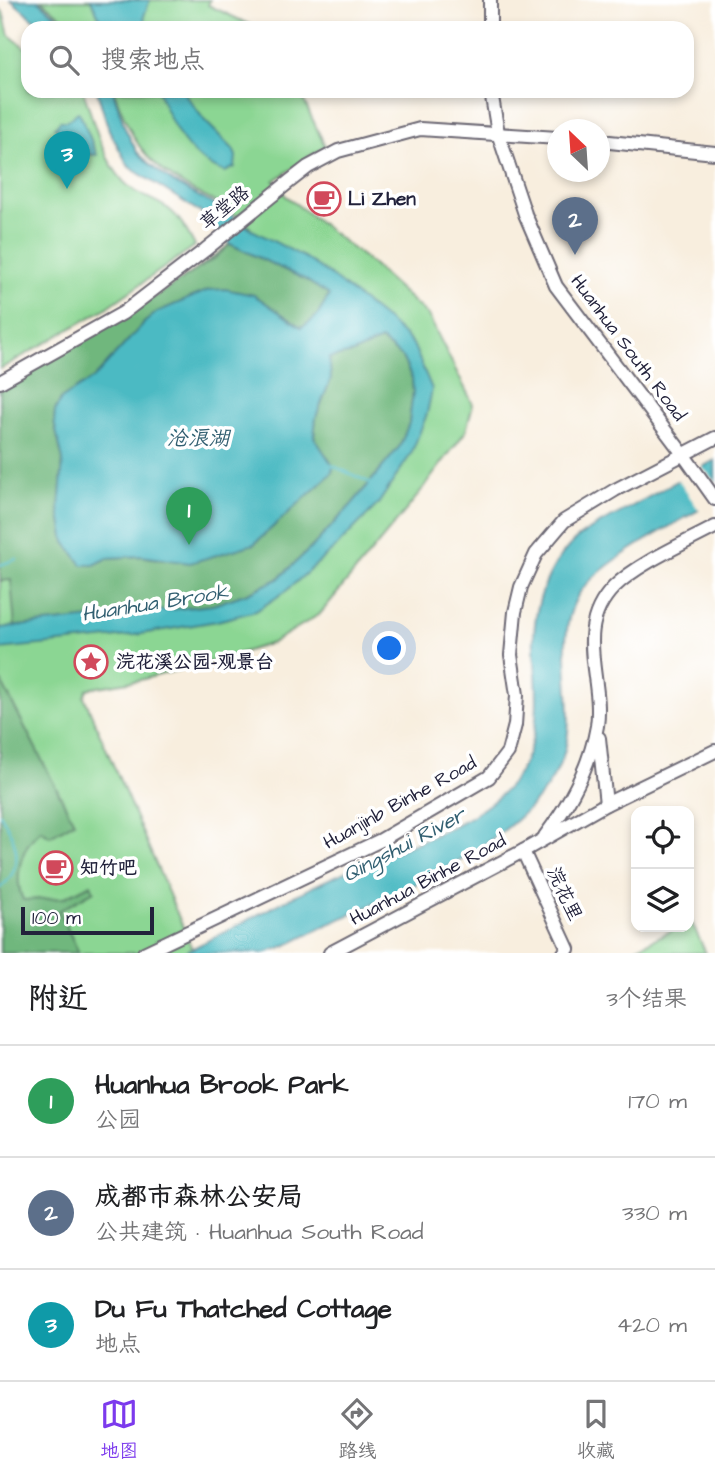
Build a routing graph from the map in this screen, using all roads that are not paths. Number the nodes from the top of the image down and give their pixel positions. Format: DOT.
graph roads {
  1 [pos="491,0"];
  2 [pos="490,21"];
  3 [pos="492,98"];
  4 [pos="498,133"];
  5 [pos="547,137"];
  6 [pos="610,142"];
  7 [pos="715,153"];
  8 [pos="0,382"];
  9 [pos="715,438"];
  10 [pos="683,454"];
  11 [pos="715,499"];
  12 [pos="715,527"];
  13 [pos="597,722"];
  14 [pos="715,752"];
  15 [pos="607,804"];
  16 [pos="542,839"];
  17 [pos="523,851"];
  18 [pos="149,952"];
  19 [pos="330,953"];
  20 [pos="565,953"];
  1 -- 2 [label="street"];
  3 -- 4 [label="street, Huanhua South Road"];
  4 -- 5 [label="street, 草堂路"];
  4 -- 8 [label="street, 草堂路"];
  4 -- 10 [label="street, Huanhua South Road"];
  6 -- 7 [label="street"];
  9 -- 10 [label="street, Huanjinb Binhe Road"];
  10 -- 11 [label="street, Huanhua South Road"];
  10 -- 18 [label="street, Huanjinb Binhe Road"];
  12 -- 13 [label="street, Huanhua Binhe Road"];
  13 -- 15 [label="street, Huanhua Binhe Road"];
  13 -- 16 [label="street, Huanhua Binhe Road"];
  14 -- 15 [label="street, Huanhua Binhe Road"];
  15 -- 16 [label="street, Huanhua Binhe Road"];
  16 -- 17 [label="street, Huanhua Binhe Road"];
  17 -- 19 [label="street, Huanhua Binhe Road"];
  17 -- 20 [label="street, 浣花里"];
}
